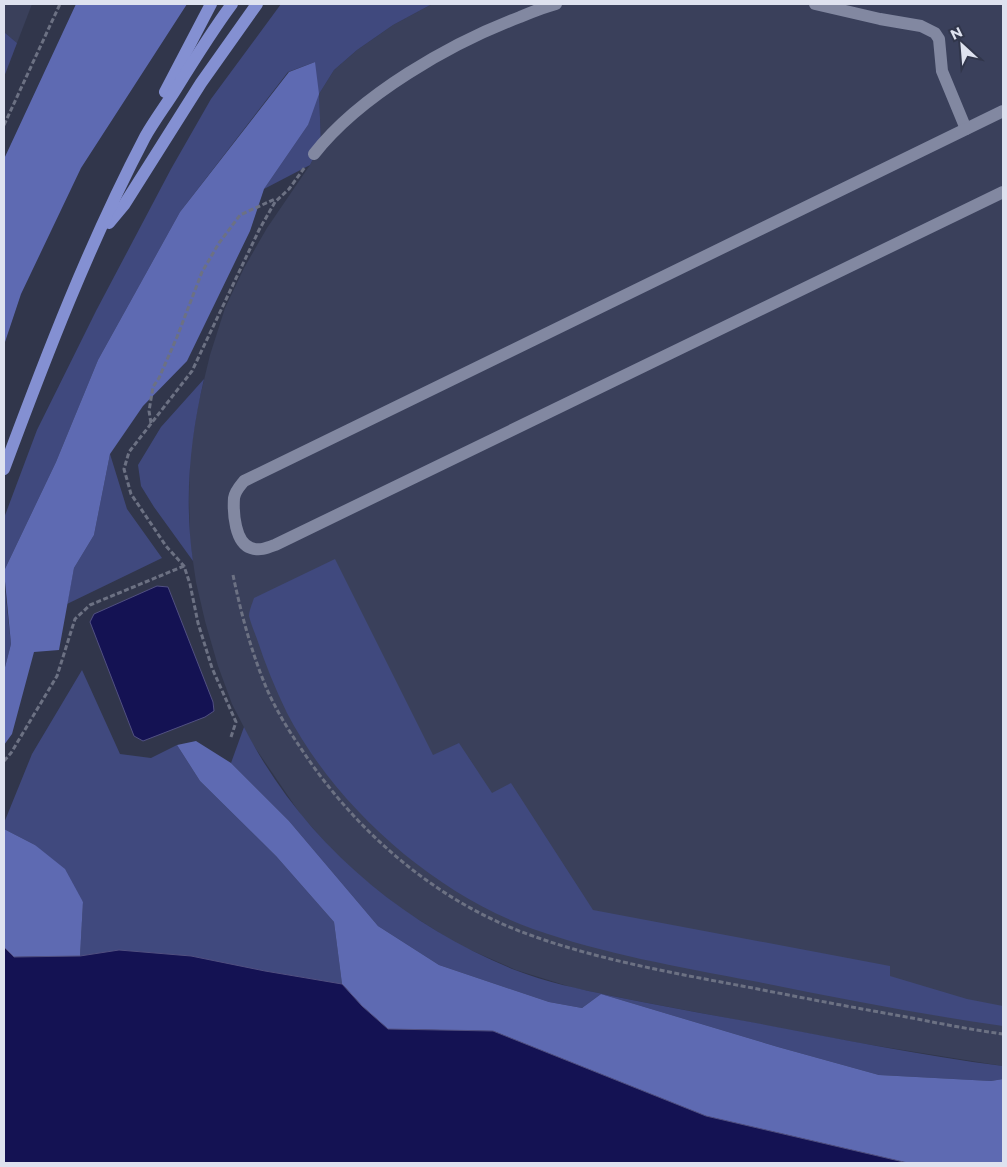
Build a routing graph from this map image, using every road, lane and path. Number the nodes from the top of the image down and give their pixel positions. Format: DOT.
graph roads {
  1 [pos="60,4"];
  2 [pos="211,4"];
  3 [pos="232,4"];
  4 [pos="257,4"];
  5 [pos="556,4"];
  6 [pos="815,4"];
  7 [pos="1003,111"];
  8 [pos="4,124"];
  9 [pos="966,129"];
  10 [pos="146,136"];
  11 [pos="314,154"];
  12 [pos="1003,192"];
  13 [pos="280,197"];
  14 [pos="95,241"];
  15 [pos="151,423"];
  16 [pos="4,468"];
  17 [pos="184,566"];
  18 [pos="233,575"];
  19 [pos="231,737"];
  20 [pos="4,761"];
  21 [pos="1003,1034"];
  1 -- 8 [label="path"];
  2 -- 10 [label="main road"];
  3 -- 10 [label="main road"];
  4 -- 14 [label="main road"];
  5 -- 11 [label="lane"];
  6 -- 9 [label="lane"];
  7 -- 9 [label="lane"];
  9 -- 12 [label="lane"];
  10 -- 14 [label="main road"];
  11 -- 13 [label="path"];
  13 -- 15 [label="path"];
  13 -- 15 [label="path"];
  14 -- 16 [label="main road"];
  15 -- 17 [label="path"];
  17 -- 19 [label="path"];
  17 -- 20 [label="path"];
  18 -- 21 [label="path"];
}
